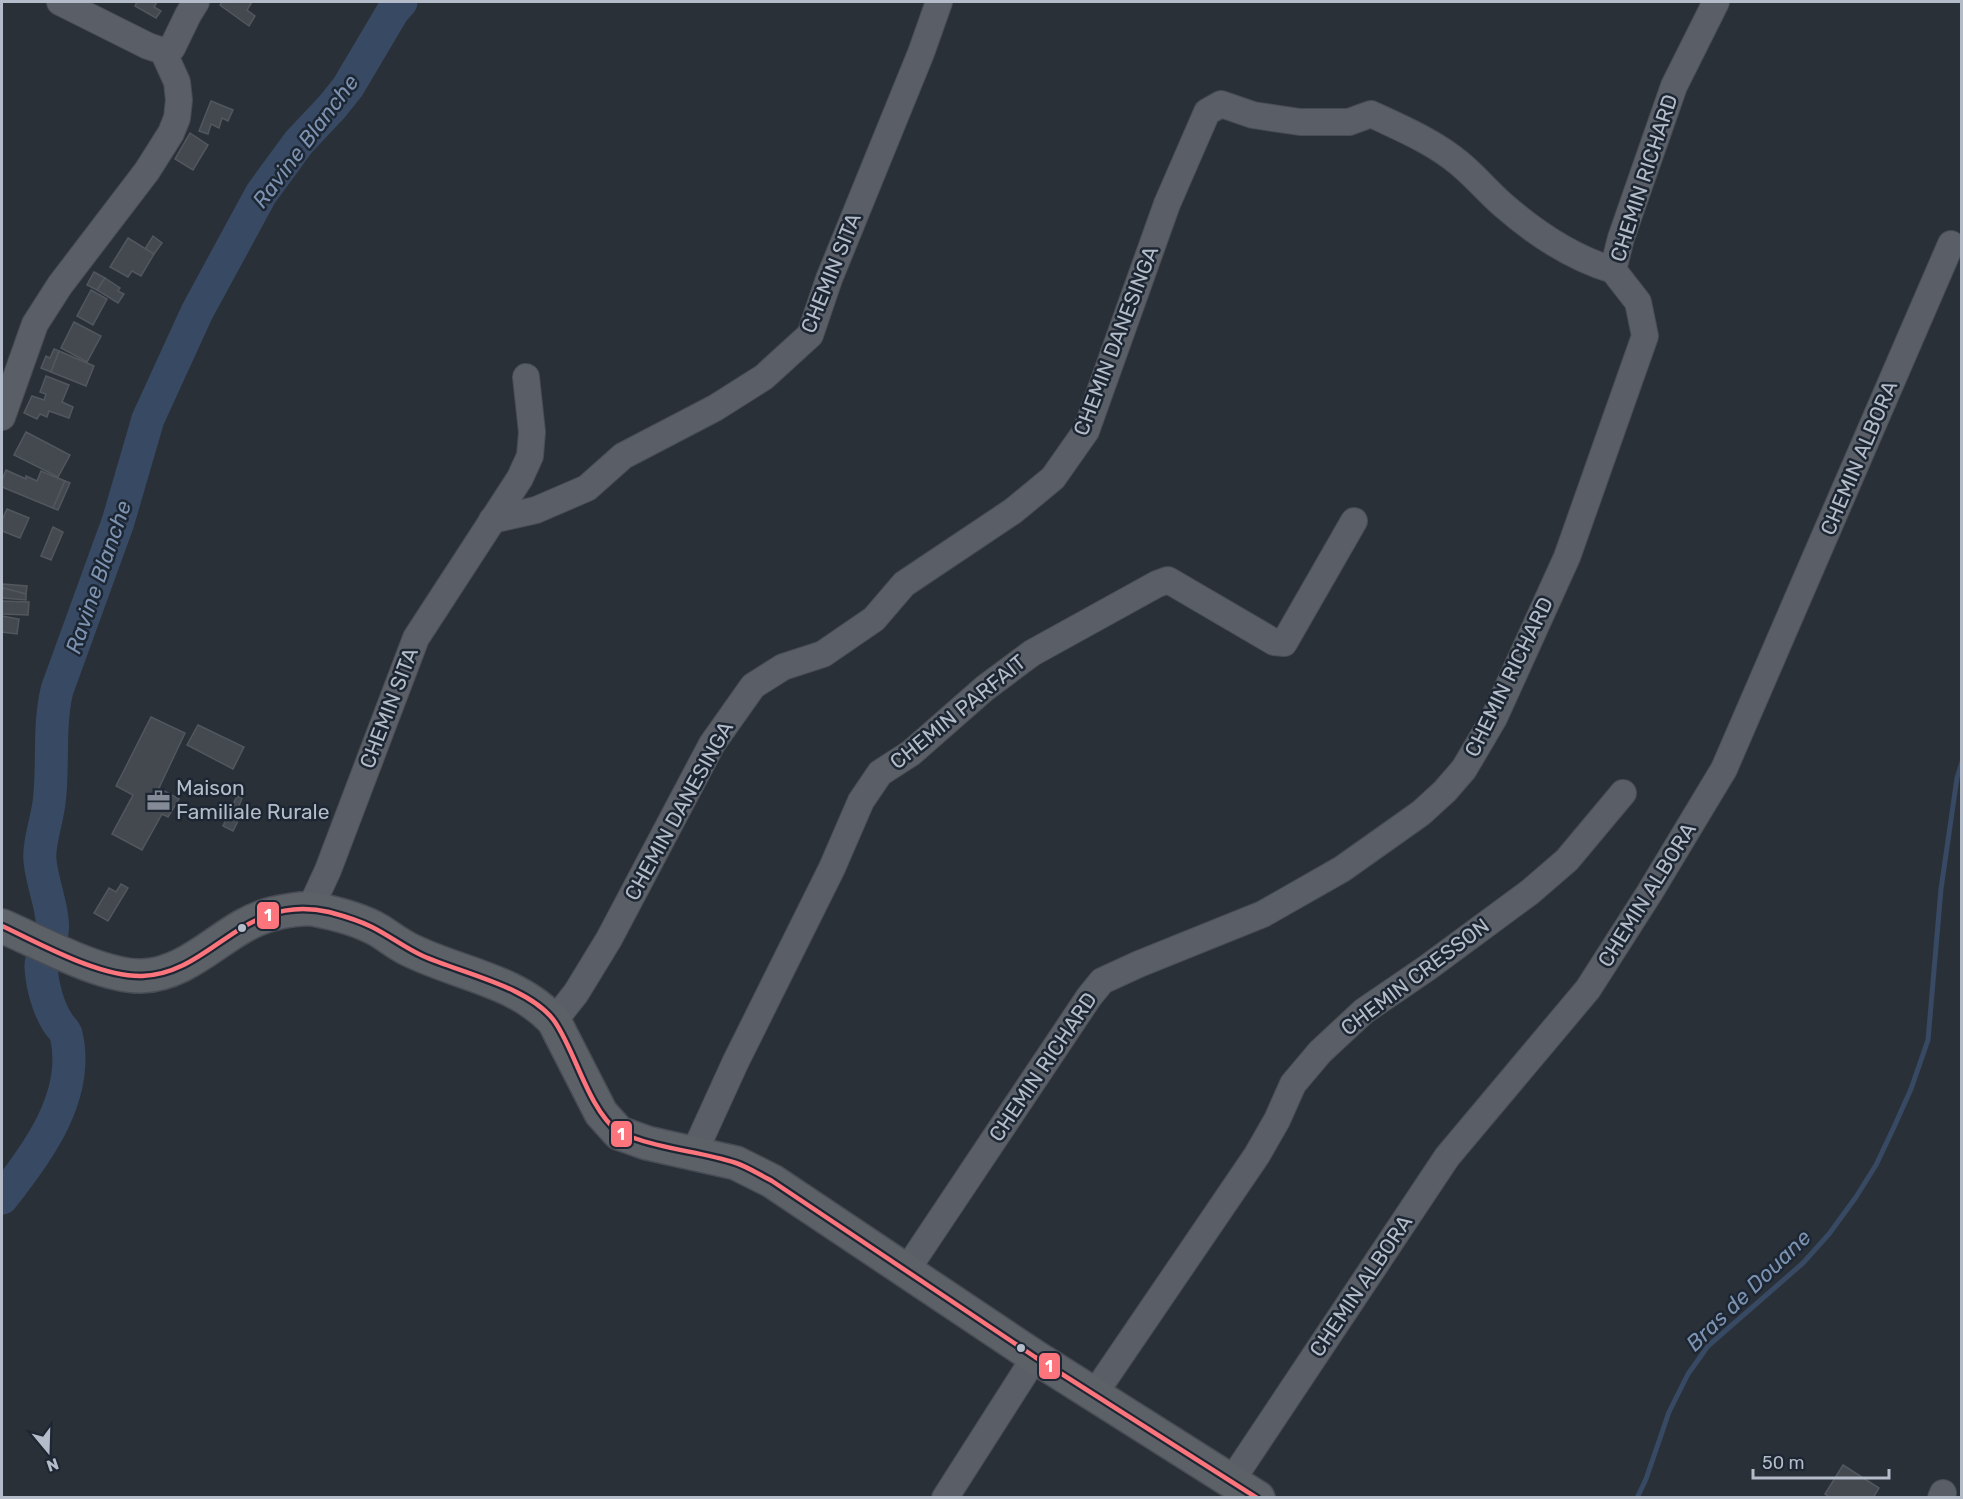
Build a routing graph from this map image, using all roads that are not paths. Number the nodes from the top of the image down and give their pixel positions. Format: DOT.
graph roads {
  1 [pos="60,2"];
  2 [pos="196,2"];
  3 [pos="939,2"];
  4 [pos="1716,2"];
  5 [pos="155,49"];
  6 [pos="1951,244"];
  7 [pos="1614,270"];
  8 [pos="526,376"];
  9 [pos="2,417"];
  10 [pos="492,520"];
  11 [pos="1354,521"];
  12 [pos="1623,793"];
  13 [pos="310,909"];
  14 [pos="2,926"];
  15 [pos="554,1021"];
  16 [pos="694,1153"];
  17 [pos="906,1271"];
  18 [pos="1035,1358"];
  19 [pos="1095,1393"];
  20 [pos="1245,1489"];
  21 [pos="945,1497"];
  1 -- 5 [label="street"];
  2 -- 5 [label="street"];
  3 -- 10 [label="street, CHEMIN SITA"];
  4 -- 7 [label="street, CHEMIN RICHARD"];
  5 -- 9 [label="street"];
  6 -- 20 [label="street, CHEMIN ALBORA"];
  7 -- 15 [label="street, CHEMIN DANESINGA"];
  7 -- 17 [label="street, CHEMIN RICHARD"];
  8 -- 10 [label="street, CHEMIN SITA"];
  10 -- 13 [label="street, CHEMIN SITA"];
  11 -- 16 [label="street, CHEMIN PARFAIT"];
  12 -- 19 [label="street, CHEMIN CRESSON"];
  13 -- 14 [label="main road"];
  13 -- 15 [label="main road"];
  15 -- 16 [label="main road"];
  16 -- 17 [label="main road"];
  17 -- 18 [label="main road"];
  18 -- 19 [label="main road"];
  18 -- 21 [label="street"];
  19 -- 20 [label="main road"];
}
